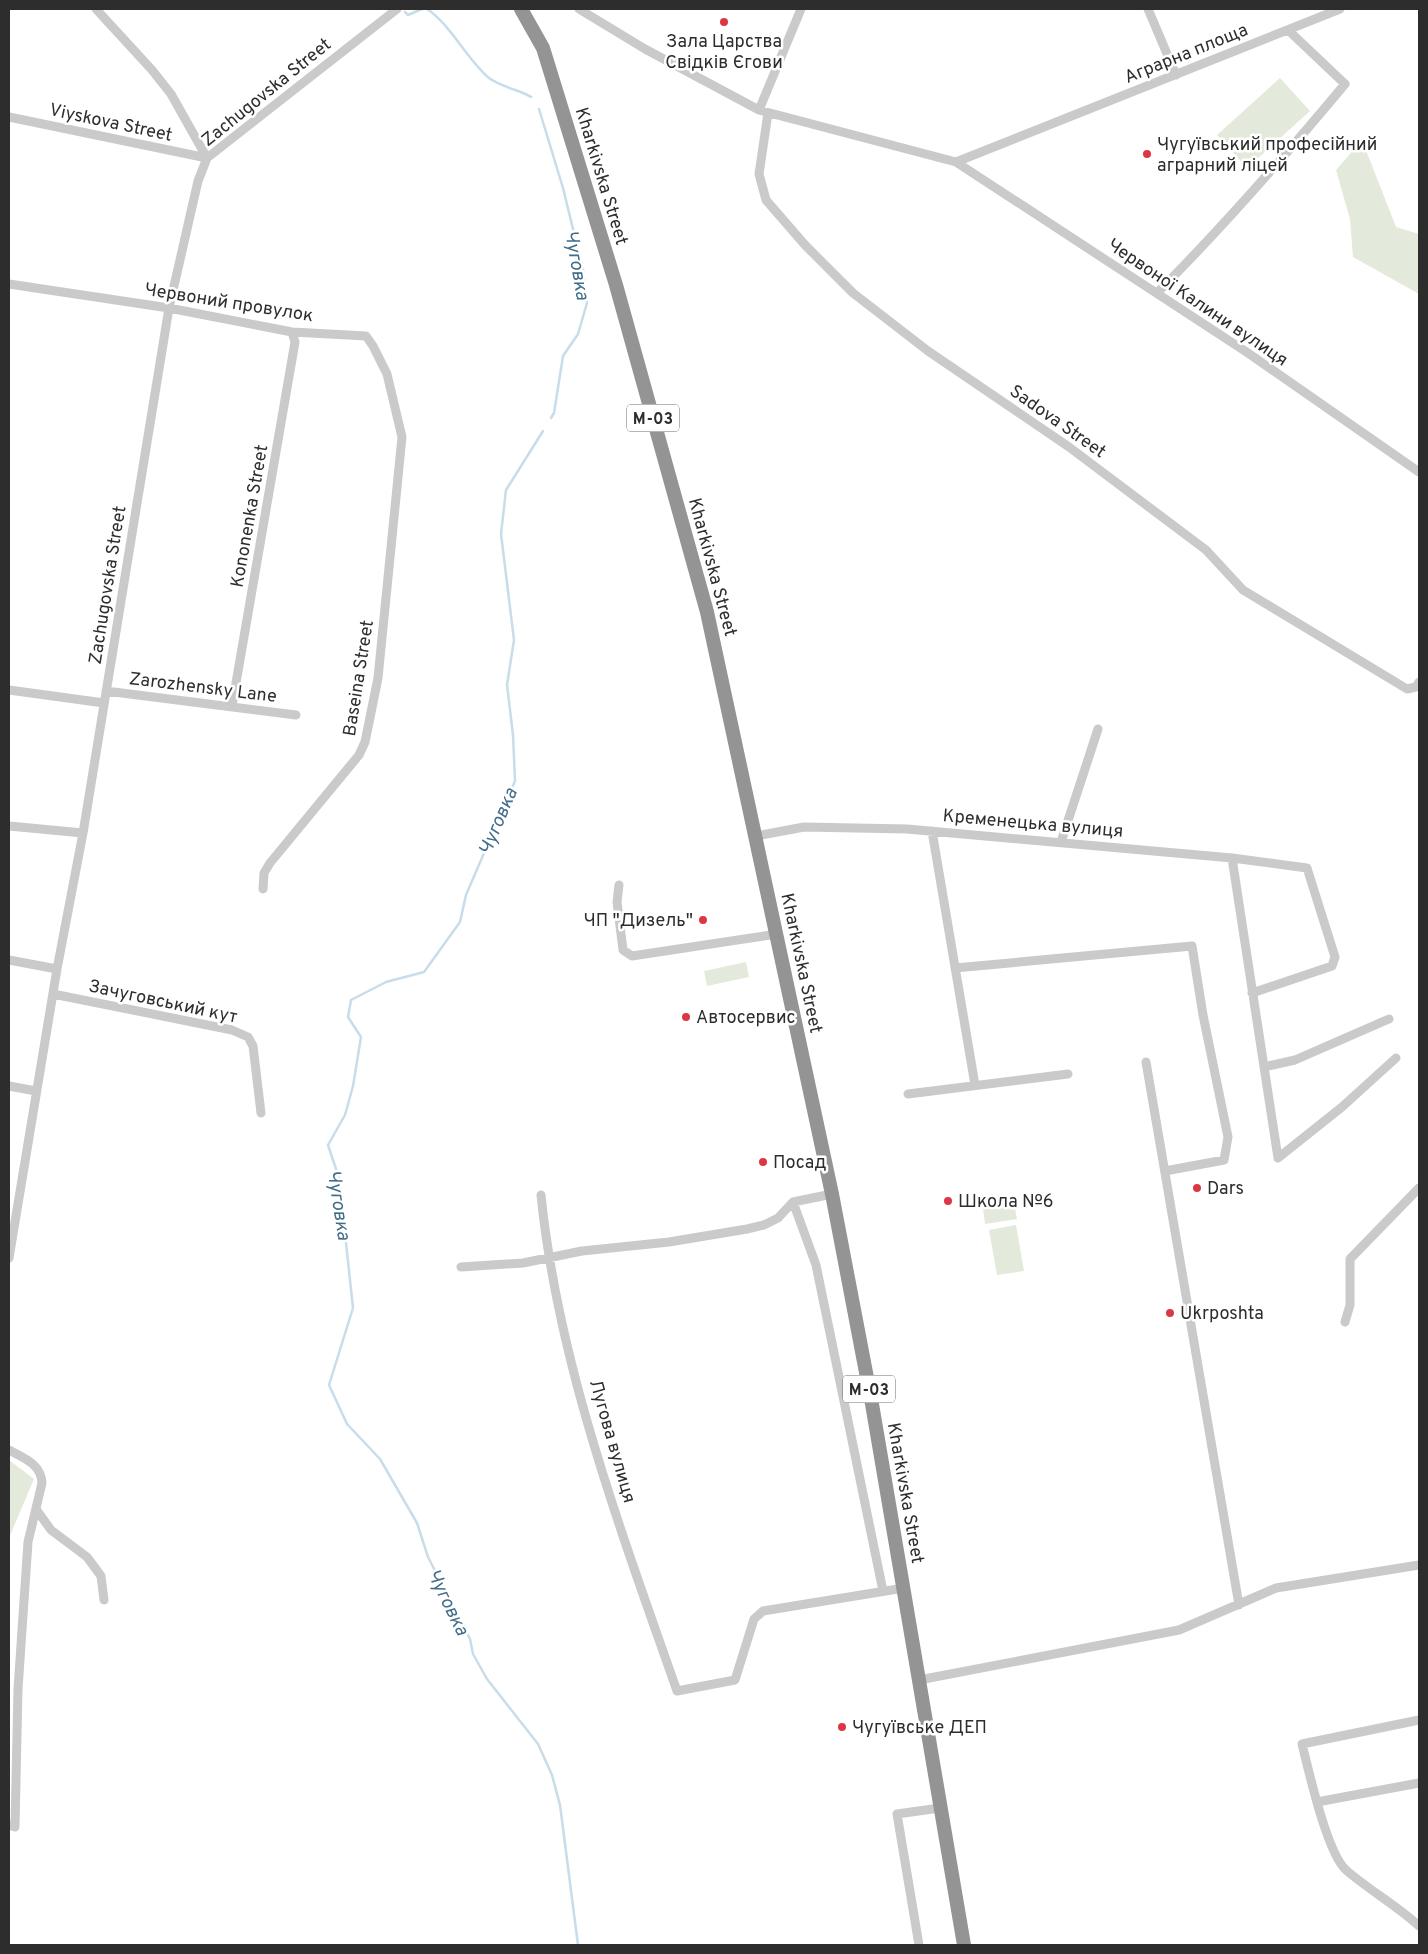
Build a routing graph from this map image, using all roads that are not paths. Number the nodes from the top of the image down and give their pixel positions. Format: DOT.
graph roads {
  1 [pos="96,9"];
  2 [pos="397,9"];
  3 [pos="521,9"];
  4 [pos="579,9"];
  5 [pos="801,9"];
  6 [pos="1148,9"];
  7 [pos="1340,9"];
  8 [pos="1288,30"];
  9 [pos="1176,75"];
  10 [pos="759,110"];
  11 [pos="768,113"];
  12 [pos="9,117"];
  13 [pos="207,158"];
  14 [pos="956,162"];
  15 [pos="9,284"];
  16 [pos="1157,293"];
  17 [pos="169,308"];
  18 [pos="292,332"];
  19 [pos="402,437"];
  20 [pos="1419,472"];
  21 [pos="1419,682"];
  22 [pos="9,690"];
  23 [pos="106,691"];
  24 [pos="104,703"];
  25 [pos="232,706"];
  26 [pos="296,715"];
  27 [pos="1098,729"];
  28 [pos="9,826"];
  29 [pos="932,831"];
  30 [pos="83,833"];
  31 [pos="756,836"];
  32 [pos="1061,842"];
  33 [pos="1232,858"];
  34 [pos="619,886"];
  35 [pos="263,889"];
  36 [pos="777,934"];
  37 [pos="9,960"];
  38 [pos="955,968"];
  39 [pos="57,969"];
  40 [pos="1252,993"];
  41 [pos="53,994"];
  42 [pos="1388,1019"];
  43 [pos="1396,1058"];
  44 [pos="1146,1062"];
  45 [pos="1264,1068"];
  46 [pos="1068,1074"];
  47 [pos="975,1085"];
  48 [pos="9,1086"];
  49 [pos="36,1091"];
  50 [pos="908,1094"];
  51 [pos="261,1113"];
  52 [pos="1165,1171"];
  53 [pos="1419,1188"];
  54 [pos="541,1194"];
  55 [pos="832,1194"];
  56 [pos="793,1202"];
  57 [pos="550,1256"];
  58 [pos="9,1258"];
  59 [pos="461,1267"];
  60 [pos="1345,1322"];
  61 [pos="9,1450"];
  62 [pos="36,1510"];
  63 [pos="1419,1565"];
  64 [pos="904,1588"];
  65 [pos="883,1591"];
  66 [pos="104,1600"];
  67 [pos="1239,1605"];
  68 [pos="919,1680"];
  69 [pos="1419,1720"];
  70 [pos="1419,1783"];
  71 [pos="1317,1802"];
  72 [pos="940,1808"];
  73 [pos="12,1826"];
  74 [pos="1419,1926"];
  75 [pos="919,1945"];
  76 [pos="964,1945"];
  1 -- 13 [label="street"];
  2 -- 13 [label="street, Zachugovska Street"];
  3 -- 31 [label="highway, Kharkivska Street / М-03"];
  4 -- 10 [label="street, Червоної Калини вулиця"];
  5 -- 10 [label="street"];
  6 -- 9 [label="street"];
  7 -- 8 [label="street, Аграрна площа"];
  8 -- 9 [label="street, Аграрна площа"];
  8 -- 16 [label="street"];
  9 -- 14 [label="street, Аграрна площа"];
  10 -- 11 [label="street, Червоної Калини вулиця"];
  11 -- 14 [label="street, Червоної Калини вулиця"];
  11 -- 21 [label="street, Sadova Street"];
  12 -- 13 [label="street, Viyskova Street"];
  13 -- 17 [label="street, Zachugovska Street"];
  14 -- 16 [label="street, Червоної Калини вулиця"];
  15 -- 17 [label="street, Червоний провулок"];
  16 -- 20 [label="street, Червоної Калини вулиця"];
  17 -- 18 [label="street, Червоний провулок"];
  17 -- 23 [label="street, Zachugovska Street"];
  18 -- 19 [label="street, Червоний провулок"];
  18 -- 25 [label="street, Kononenka Street"];
  19 -- 35 [label="street, Baseina Street"];
  22 -- 24 [label="street"];
  23 -- 24 [label="street, Zachugovska Street"];
  23 -- 25 [label="street, Zarozhensky Lane"];
  24 -- 30 [label="street, Zachugovska Street"];
  25 -- 26 [label="street, Zarozhensky Lane"];
  27 -- 32 [label="street"];
  28 -- 30 [label="street"];
  29 -- 31 [label="street, Кременецька вулиця"];
  29 -- 32 [label="street, Кременецька вулиця"];
  29 -- 38 [label="street"];
  30 -- 39 [label="street, Zachugovska Street"];
  31 -- 36 [label="highway, Kharkivska Street / М-03"];
  32 -- 33 [label="street, Кременецька вулиця"];
  33 -- 40 [label="street"];
  33 -- 40 [label="street, Кременецька вулиця"];
  34 -- 36 [label="street"];
  36 -- 55 [label="highway, Kharkivska Street / М-03"];
  37 -- 39 [label="street"];
  38 -- 47 [label="street"];
  38 -- 52 [label="street"];
  39 -- 41 [label="street, Zachugovska Street"];
  40 -- 45 [label="street"];
  41 -- 49 [label="street, Zachugovska Street"];
  41 -- 51 [label="street, Зачуговський кут"];
  42 -- 45 [label="street"];
  43 -- 45 [label="street"];
  44 -- 52 [label="street"];
  46 -- 47 [label="street"];
  47 -- 50 [label="street"];
  48 -- 49 [label="street"];
  49 -- 58 [label="street, Zachugovska Street"];
  52 -- 67 [label="street"];
  53 -- 60 [label="street"];
  54 -- 57 [label="street, Лугова вулиця"];
  55 -- 56 [label="street"];
  55 -- 64 [label="highway, Kharkivska Street / М-03"];
  56 -- 57 [label="street"];
  56 -- 65 [label="street"];
  57 -- 59 [label="street"];
  57 -- 65 [label="street, Лугова вулиця"];
  61 -- 62 [label="street"];
  62 -- 66 [label="street"];
  62 -- 73 [label="street"];
  63 -- 67 [label="street"];
  64 -- 65 [label="street"];
  64 -- 68 [label="highway, Kharkivska Street / М-03"];
  67 -- 68 [label="street"];
  68 -- 72 [label="highway, Kharkivska Street / М-03"];
  69 -- 71 [label="street"];
  70 -- 71 [label="street"];
  71 -- 74 [label="street"];
  72 -- 75 [label="street"];
  72 -- 76 [label="highway, Kharkivska Street / М-03"];
}
